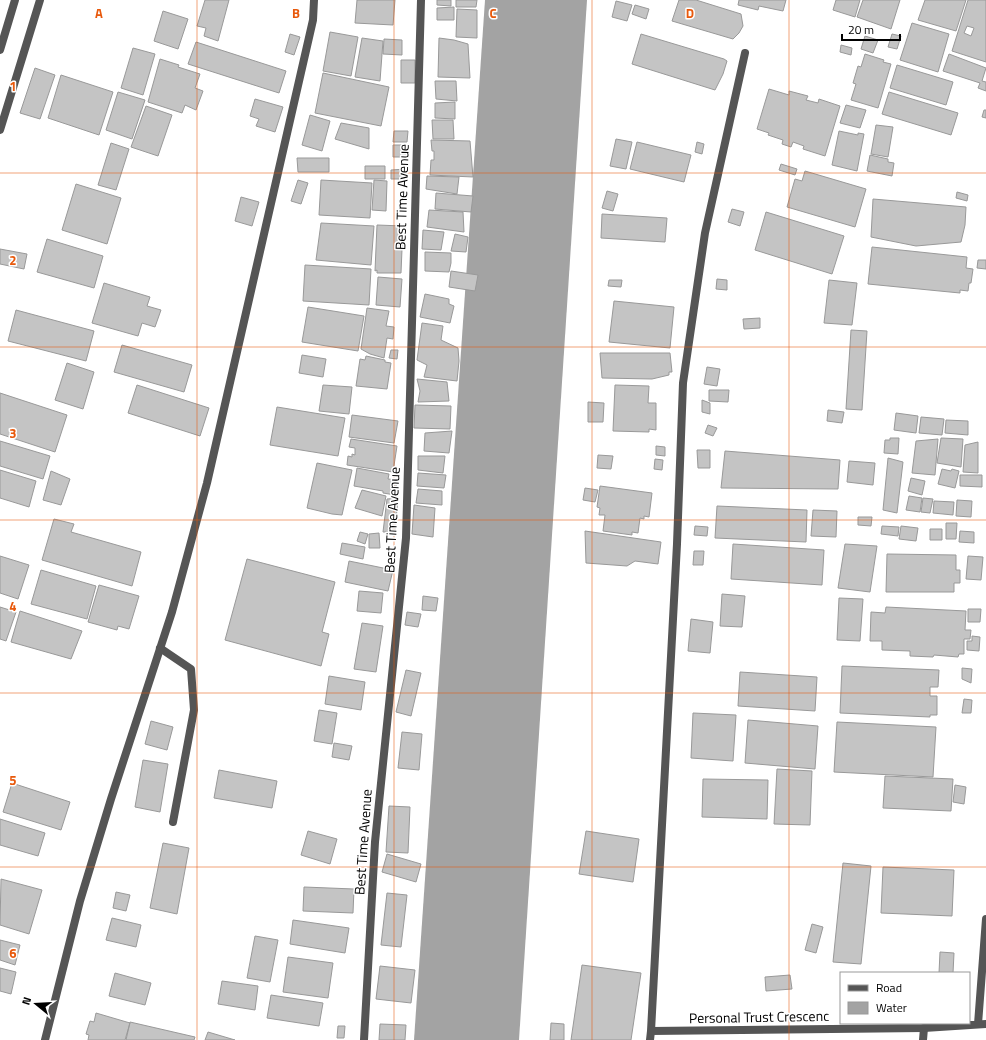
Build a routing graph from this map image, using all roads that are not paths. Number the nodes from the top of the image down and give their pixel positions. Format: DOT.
graph roads {
  1 [pos="15,0"];
  2 [pos="40,0"];
  3 [pos="314,0"];
  4 [pos="421,0"];
  5 [pos="0,50"];
  6 [pos="745,52"];
  7 [pos="0,130"];
  8 [pos="160,648"];
  9 [pos="173,822"];
  10 [pos="986,919"];
  11 [pos="982,1024"];
  12 [pos="924,1028"];
  13 [pos="651,1031"];
  14 [pos="45,1040"];
  15 [pos="364,1040"];
  16 [pos="650,1040"];
  17 [pos="923,1040"];
  1 -- 5 [label="street"];
  2 -- 7 [label="street"];
  3 -- 8 [label="street"];
  4 -- 15 [label="street, Best Time Avenue"];
  6 -- 13 [label="street"];
  8 -- 9 [label="street"];
  8 -- 14 [label="street"];
  10 -- 11 [label="street"];
  11 -- 12 [label="street, Personal Trust Crescenc"];
  12 -- 13 [label="street, Personal Trust Crescenc"];
  12 -- 17 [label="street"];
  13 -- 16 [label="street"];
}
